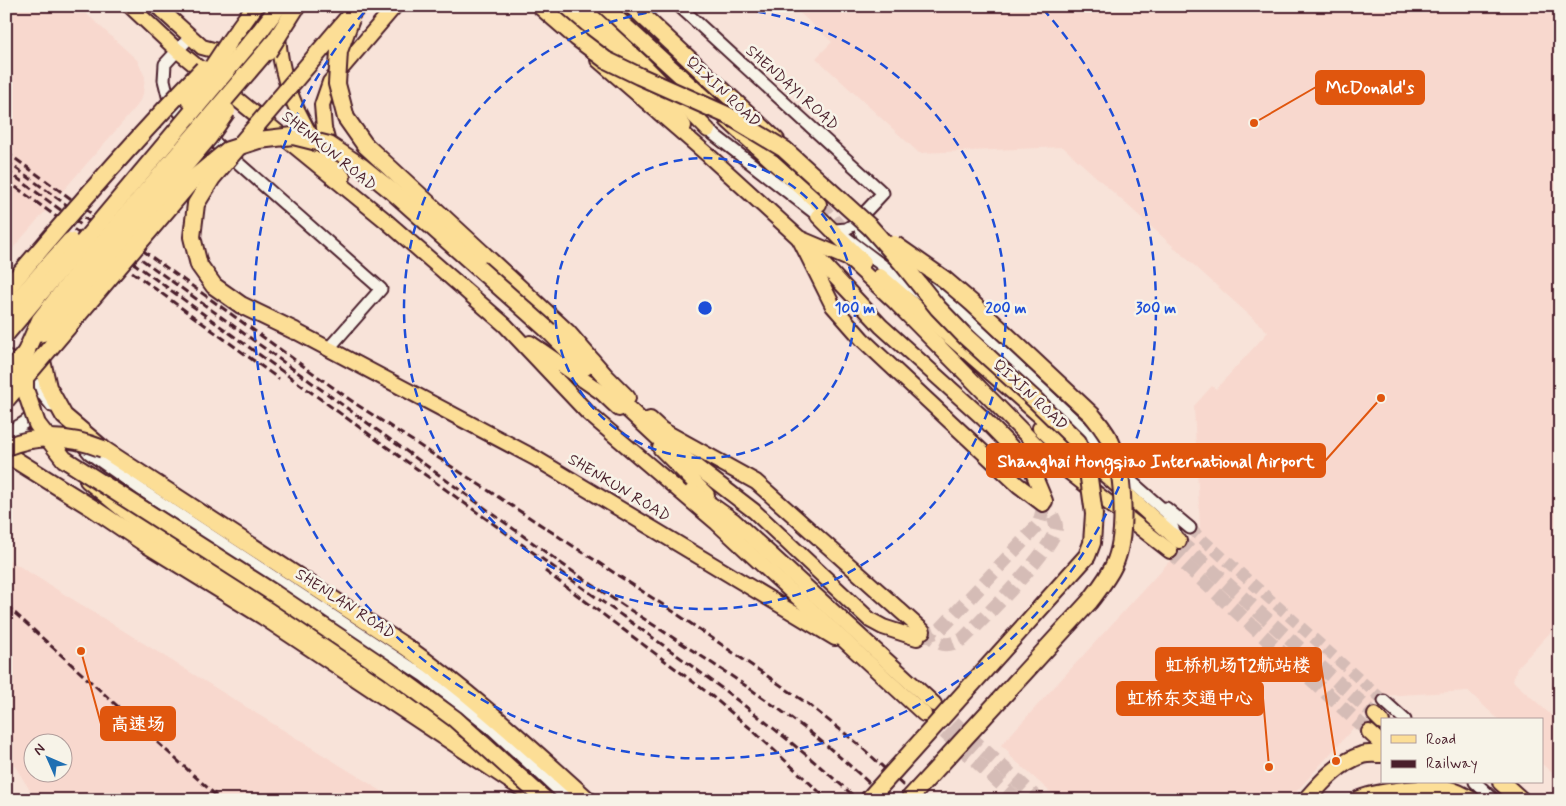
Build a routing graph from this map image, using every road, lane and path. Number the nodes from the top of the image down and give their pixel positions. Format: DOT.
graph roads {
  1 [pos="130,6"];
  2 [pos="157,6"];
  3 [pos="255,6"];
  4 [pos="279,6"];
  5 [pos="286,6"];
  6 [pos="297,6"];
  7 [pos="538,6"];
  8 [pos="560,6"];
  9 [pos="581,6"];
  10 [pos="604,6"];
  11 [pos="632,6"];
  12 [pos="679,6"];
  13 [pos="394,7"];
  14 [pos="356,8"];
  15 [pos="190,37"];
  16 [pos="229,42"];
  17 [pos="273,43"];
  18 [pos="606,47"];
  19 [pos="178,51"];
  20 [pos="663,100"];
  21 [pos="708,130"];
  22 [pos="784,148"];
  23 [pos="708,155"];
  24 [pos="335,169"];
  25 [pos="818,210"];
  26 [pos="385,220"];
  27 [pos="867,220"];
  28 [pos="836,230"];
  29 [pos="799,238"];
  30 [pos="74,252"];
  31 [pos="6,290"];
  32 [pos="949,301"];
  33 [pos="940,310"];
  34 [pos="6,313"];
  35 [pos="505,325"];
  36 [pos="294,331"];
  37 [pos="6,334"];
  38 [pos="954,347"];
  39 [pos="329,348"];
  40 [pos="6,355"];
  41 [pos="6,376"];
  42 [pos="597,378"];
  43 [pos="33,382"];
  44 [pos="627,398"];
  45 [pos="6,400"];
  46 [pos="1066,418"];
  47 [pos="7,436"];
  48 [pos="649,437"];
  49 [pos="671,448"];
  50 [pos="96,451"];
  51 [pos="6,454"];
  52 [pos="64,459"];
  53 [pos="6,463"];
  54 [pos="29,468"];
  55 [pos="654,470"];
  56 [pos="1127,474"];
  57 [pos="94,509"];
  58 [pos="733,520"];
  59 [pos="1190,528"];
  60 [pos="154,534"];
  61 [pos="1175,546"];
  62 [pos="910,701"];
  63 [pos="1384,701"];
  64 [pos="1403,718"];
  65 [pos="455,729"];
  66 [pos="1369,732"];
  67 [pos="1381,743"];
  68 [pos="1381,754"];
  69 [pos="1427,784"];
  70 [pos="1451,784"];
  71 [pos="1477,784"];
  72 [pos="1503,784"];
  73 [pos="539,800"];
  74 [pos="545,800"];
  75 [pos="569,800"];
  76 [pos="588,800"];
  77 [pos="868,800"];
  78 [pos="908,800"];
  79 [pos="1306,800"];
  80 [pos="1358,800"];
  81 [pos="1445,800"];
  82 [pos="1470,800"];
  83 [pos="1494,800"];
  84 [pos="1521,800"];
  1 -- 19 [label="main road, SHENKUN ROAD"];
  2 -- 15 [label="main road"];
  3 -- 16 [label="highway"];
  4 -- 15 [label="main road"];
  4 -- 30 [label="highway, bridge"];
  5 -- 24 [label="main road"];
  6 -- 17 [label="highway, bridge"];
  7 -- 22 [label="highway, bridge"];
  7 -- 23 [label="main road"];
  8 -- 18 [label="highway"];
  9 -- 21 [label="main road"];
  10 -- 25 [label="main road, QIXIN ROAD"];
  11 -- 22 [label="highway, bridge"];
  12 -- 27 [label="street, SHENDAYI ROAD"];
  13 -- 24 [label="main road"];
  14 -- 36 [label="highway, bridge"];
  14 -- 44 [label="highway, bridge"];
  15 -- 19 [label="street"];
  16 -- 31 [label="highway, bridge"];
  16 -- 34 [label="highway, bridge"];
  17 -- 41 [label="highway, bridge"];
  17 -- 52 [label="highway, bridge"];
  18 -- 20 [label="main road"];
  19 -- 26 [label="main road, SHENKUN ROAD"];
  19 -- 39 [label="street"];
  20 -- 21 [label="main road"];
  20 -- 23 [label="main road"];
  21 -- 25 [label="street"];
  22 -- 27 [label="highway, bridge"];
  23 -- 29 [label="main road"];
  24 -- 26 [label="main road"];
  25 -- 28 [label="street"];
  25 -- 61 [label="main road, QIXIN ROAD"];
  26 -- 35 [label="main road, SHENKUN ROAD"];
  27 -- 28 [label="street"];
  27 -- 32 [label="street"];
  27 -- 77 [label="highway, bridge"];
  27 -- 78 [label="highway, bridge"];
  28 -- 33 [label="street"];
  29 -- 29 [label="main road"];
  29 -- 61 [label="main road"];
  30 -- 37 [label="highway, bridge"];
  30 -- 50 [label="highway, bridge"];
  32 -- 33 [label="street"];
  32 -- 61 [label="street"];
  33 -- 46 [label="street"];
  35 -- 48 [label="main road, SHENKUN ROAD"];
  35 -- 55 [label="main road, SHENKUN ROAD"];
  36 -- 39 [label="main road, SHENKUN ROAD"];
  38 -- 61 [label="main road, QIXIN ROAD"];
  39 -- 62 [label="main road, SHENKUN ROAD"];
  40 -- 43 [label="street, SHENLAN ROAD"];
  42 -- 44 [label="highway"];
  42 -- 45 [label="highway, bridge"];
  42 -- 49 [label="highway"];
  43 -- 47 [label="street"];
  43 -- 50 [label="street, SHENLAN ROAD"];
  44 -- 49 [label="main road, SHENKUN ROAD"];
  47 -- 50 [label="highway, bridge"];
  48 -- 49 [label="main road, SHENKUN ROAD"];
  48 -- 58 [label="main road"];
  50 -- 75 [label="street, SHENLAN ROAD"];
  50 -- 76 [label="highway"];
  51 -- 54 [label="highway"];
  52 -- 60 [label="highway, bridge"];
  52 -- 74 [label="highway, bridge"];
  53 -- 54 [label="highway"];
  54 -- 57 [label="highway"];
  55 -- 58 [label="main road, SHENKUN ROAD"];
  55 -- 62 [label="main road, SHENKUN ROAD"];
  56 -- 59 [label="street"];
  57 -- 60 [label="highway"];
  57 -- 73 [label="highway"];
  58 -- 62 [label="main road, SHENKUN ROAD"];
  60 -- 65 [label="highway"];
  63 -- 64 [label="street"];
  66 -- 67 [label="main road"];
  68 -- 79 [label="highway"];
  69 -- 81 [label="main road"];
  70 -- 82 [label="main road"];
  71 -- 83 [label="street"];
  72 -- 84 [label="highway"];
  80 -- 82 [label="highway, bridge"];
}
